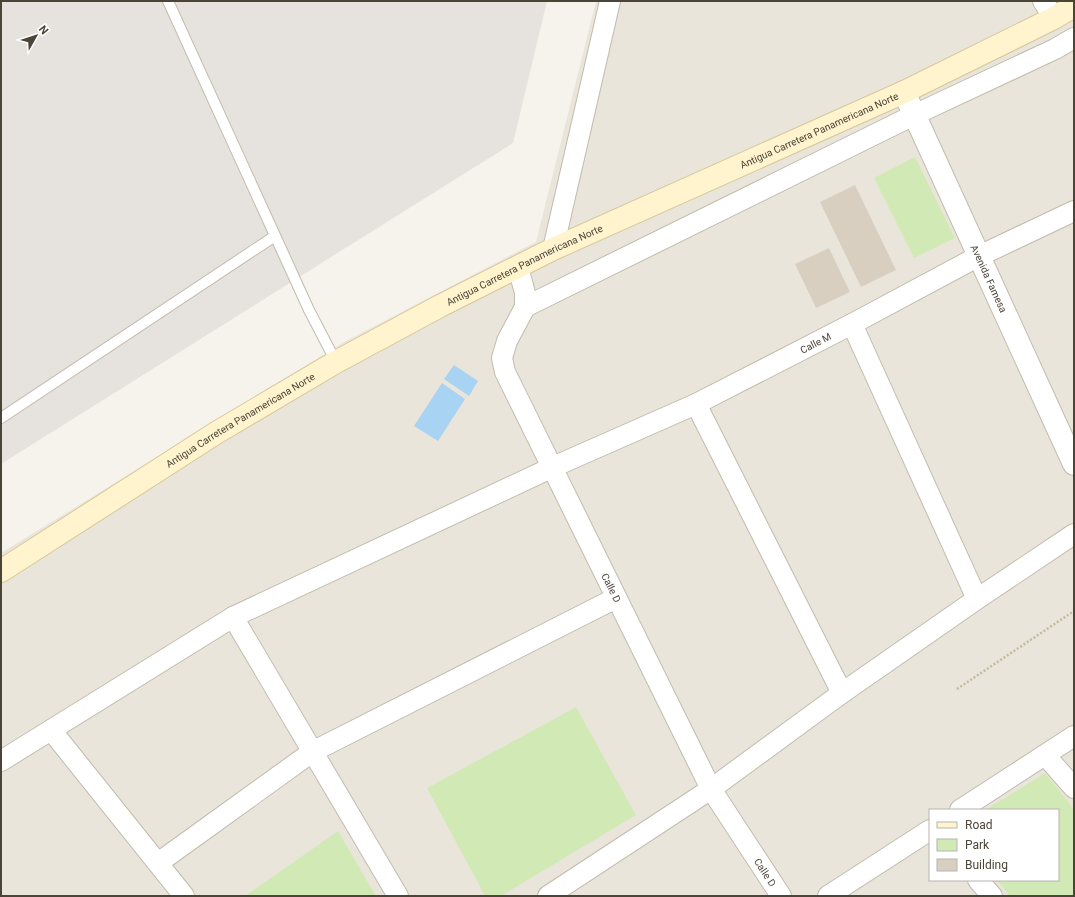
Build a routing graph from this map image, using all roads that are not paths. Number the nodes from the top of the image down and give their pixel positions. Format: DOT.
graph roads {
  1 [pos="168,1"];
  2 [pos="610,1"];
  3 [pos="1074,6"];
  4 [pos="1049,9"];
  5 [pos="1074,38"];
  6 [pos="904,92"];
  7 [pos="914,115"];
  8 [pos="1074,211"];
  9 [pos="275,236"];
  10 [pos="552,249"];
  11 [pos="979,256"];
  12 [pos="518,267"];
  13 [pos="525,308"];
  14 [pos="852,324"];
  15 [pos="336,362"];
  16 [pos="696,404"];
  17 [pos="1,418"];
  18 [pos="1074,464"];
  19 [pos="553,467"];
  20 [pos="1074,534"];
  21 [pos="1,571"];
  22 [pos="616,598"];
  23 [pos="977,599"];
  24 [pos="233,617"];
  25 [pos="842,693"];
  26 [pos="50,730"];
  27 [pos="1074,736"];
  28 [pos="312,752"];
  29 [pos="1045,755"];
  30 [pos="1,761"];
  31 [pos="1074,788"];
  32 [pos="710,789"];
  33 [pos="962,809"];
  34 [pos="929,831"];
  35 [pos="158,863"];
  36 [pos="979,881"];
  37 [pos="184,896"];
  38 [pos="398,896"];
  39 [pos="548,896"];
  40 [pos="781,896"];
  41 [pos="828,896"];
  42 [pos="992,896"];
  1 -- 9 [label="lane"];
  2 -- 10 [label="street"];
  3 -- 4 [label="main road, Antigua Carretera Panamericana Norte"];
  4 -- 6 [label="main road, Antigua Carretera Panamericana Norte"];
  5 -- 7 [label="street"];
  6 -- 7 [label="street, Avenida Famesa"];
  6 -- 10 [label="main road, Antigua Carretera Panamericana Norte"];
  7 -- 11 [label="street, Avenida Famesa"];
  7 -- 13 [label="street"];
  8 -- 11 [label="street, Calle M"];
  9 -- 15 [label="lane"];
  9 -- 17 [label="lane"];
  10 -- 12 [label="main road, Antigua Carretera Panamericana Norte"];
  11 -- 14 [label="street, Calle M"];
  11 -- 18 [label="street, Avenida Famesa"];
  12 -- 13 [label="street"];
  12 -- 15 [label="main road, Antigua Carretera Panamericana Norte"];
  13 -- 19 [label="street, Calle D"];
  14 -- 16 [label="street, Calle M"];
  14 -- 23 [label="street"];
  15 -- 21 [label="main road, Antigua Carretera Panamericana Norte"];
  16 -- 19 [label="street, Calle M"];
  16 -- 25 [label="street"];
  19 -- 22 [label="street, Calle D"];
  19 -- 24 [label="street, Calle M"];
  20 -- 23 [label="street"];
  22 -- 28 [label="street"];
  22 -- 32 [label="street, Calle D"];
  23 -- 25 [label="street"];
  24 -- 26 [label="street, Calle M"];
  24 -- 28 [label="street"];
  25 -- 32 [label="street"];
  26 -- 30 [label="street, Calle M"];
  26 -- 35 [label="street"];
  27 -- 29 [label="street"];
  28 -- 35 [label="street"];
  28 -- 38 [label="street"];
  29 -- 31 [label="street"];
  29 -- 33 [label="street"];
  32 -- 39 [label="street"];
  32 -- 40 [label="street, Calle D"];
  34 -- 41 [label="street"];
  35 -- 37 [label="street"];
  36 -- 42 [label="street"];
}
